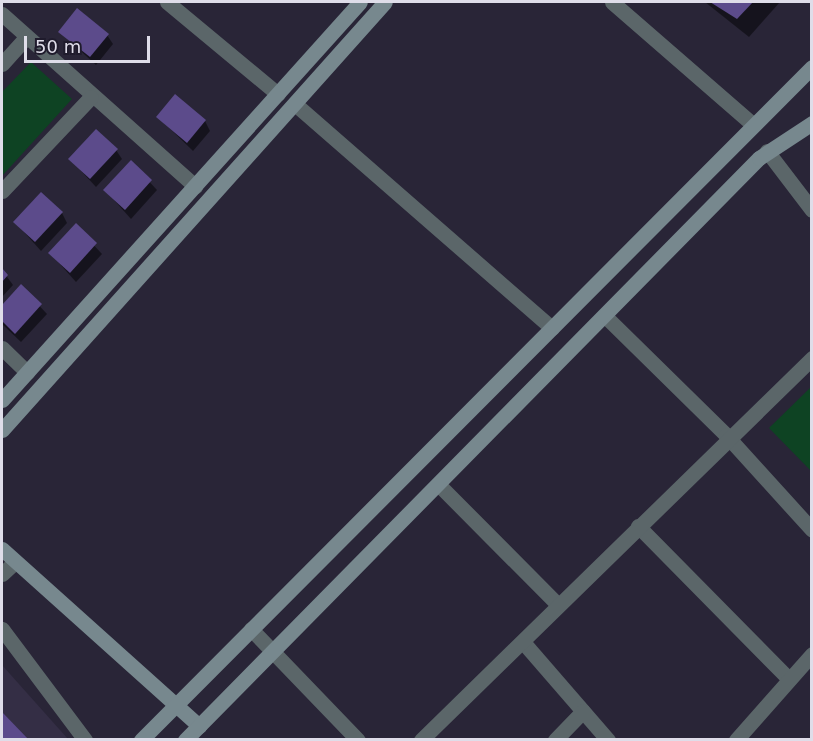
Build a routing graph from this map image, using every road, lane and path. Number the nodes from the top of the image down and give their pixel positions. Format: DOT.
graph roads {
  1 [pos="167,2"];
  2 [pos="360,2"];
  3 [pos="385,2"];
  4 [pos="612,2"];
  5 [pos="2,14"];
  6 [pos="26,36"];
  7 [pos="2,64"];
  8 [pos="812,67"];
  9 [pos="278,94"];
  10 [pos="91,97"];
  11 [pos="295,104"];
  12 [pos="751,123"];
  13 [pos="812,123"];
  14 [pos="767,151"];
  15 [pos="195,186"];
  16 [pos="2,192"];
  17 [pos="812,210"];
  18 [pos="605,315"];
  19 [pos="552,328"];
  20 [pos="2,348"];
  21 [pos="812,358"];
  22 [pos="27,372"];
  23 [pos="2,400"];
  24 [pos="2,430"];
  25 [pos="726,435"];
  26 [pos="440,486"];
  27 [pos="638,526"];
  28 [pos="812,530"];
  29 [pos="2,549"];
  30 [pos="15,562"];
  31 [pos="2,574"];
  32 [pos="557,604"];
  33 [pos="2,629"];
  34 [pos="251,629"];
  35 [pos="523,642"];
  36 [pos="273,652"];
  37 [pos="812,654"];
  38 [pos="789,679"];
  39 [pos="176,704"];
  40 [pos="584,711"];
  41 [pos="199,726"];
  42 [pos="85,740"];
  43 [pos="141,740"];
  44 [pos="185,740"];
  45 [pos="358,740"];
  46 [pos="421,740"];
  47 [pos="555,740"];
  48 [pos="608,740"];
  49 [pos="736,740"];
  1 -- 9 [label="street"];
  2 -- 9 [label="street"];
  3 -- 11 [label="street"];
  4 -- 12 [label="street"];
  5 -- 6 [label="street"];
  6 -- 7 [label="street"];
  6 -- 10 [label="street"];
  8 -- 12 [label="street"];
  9 -- 15 [label="street"];
  10 -- 15 [label="street"];
  10 -- 16 [label="street"];
  11 -- 19 [label="street"];
  11 -- 24 [label="street"];
  12 -- 19 [label="street"];
  13 -- 14 [label="street"];
  14 -- 17 [label="street"];
  14 -- 18 [label="street"];
  15 -- 22 [label="street"];
  18 -- 25 [label="street"];
  18 -- 26 [label="street"];
  19 -- 34 [label="street"];
  20 -- 22 [label="street"];
  21 -- 25 [label="street"];
  22 -- 23 [label="street"];
  25 -- 27 [label="street"];
  25 -- 28 [label="street"];
  26 -- 32 [label="street"];
  26 -- 36 [label="street"];
  27 -- 32 [label="street"];
  27 -- 38 [label="street"];
  29 -- 30 [label="street"];
  30 -- 31 [label="street"];
  30 -- 39 [label="street"];
  32 -- 35 [label="street"];
  33 -- 42 [label="street"];
  34 -- 36 [label="street"];
  34 -- 39 [label="street"];
  35 -- 40 [label="street"];
  35 -- 46 [label="street"];
  36 -- 41 [label="street"];
  36 -- 45 [label="street"];
  37 -- 38 [label="street"];
  38 -- 49 [label="street"];
  39 -- 41 [label="street"];
  39 -- 43 [label="street"];
  40 -- 47 [label="street"];
  40 -- 48 [label="street"];
  41 -- 44 [label="street"];
}
